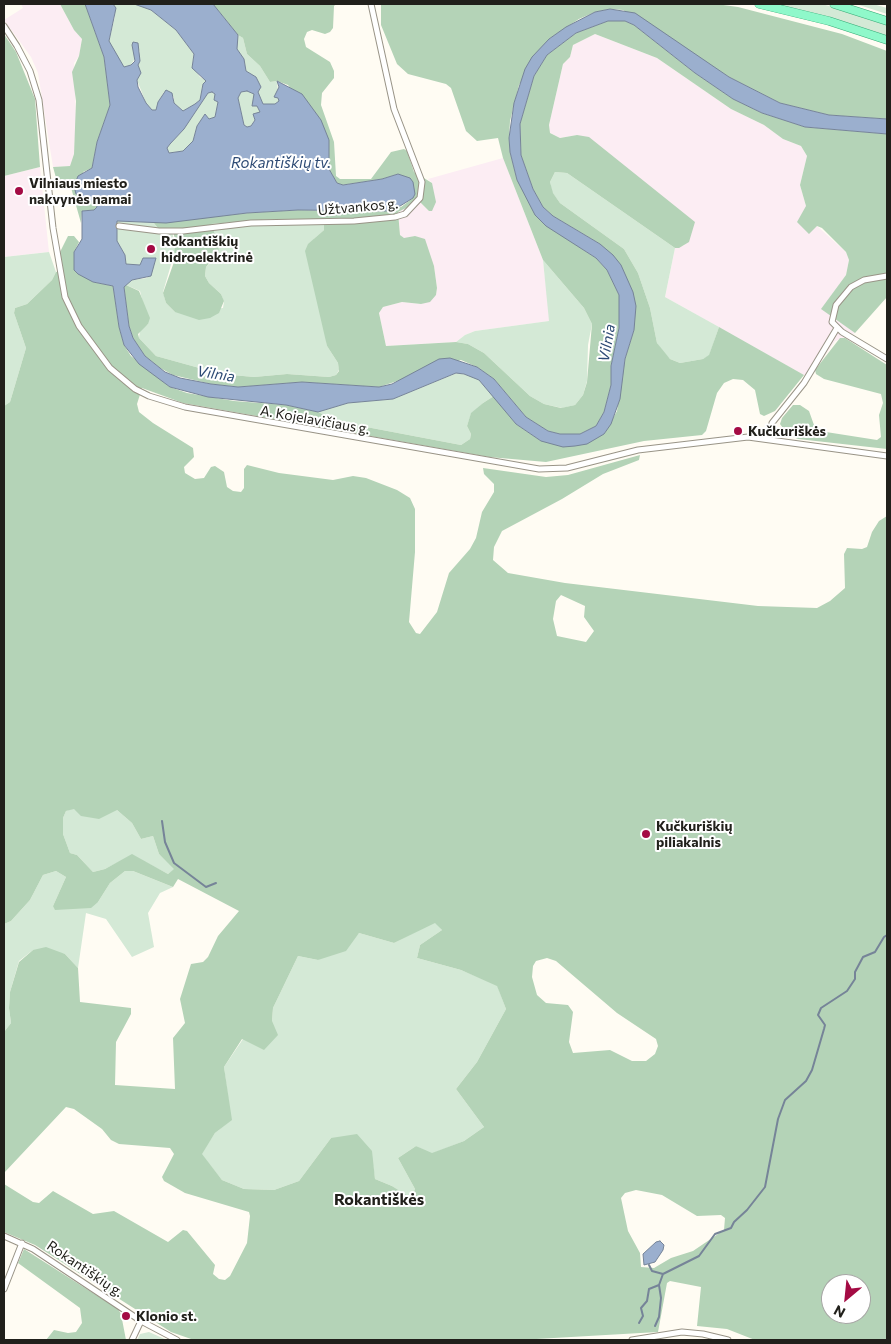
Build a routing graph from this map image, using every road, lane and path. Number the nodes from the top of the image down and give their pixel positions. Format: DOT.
graph roads {
  1 [pos="371,4"];
  2 [pos="759,4"];
  3 [pos="834,4"];
  4 [pos="887,21"];
  5 [pos="4,26"];
  6 [pos="887,40"];
  7 [pos="119,226"];
  8 [pos="887,276"];
  9 [pos="836,328"];
  10 [pos="887,359"];
  11 [pos="768,438"];
  12 [pos="887,456"];
  13 [pos="4,1236"];
  14 [pos="22,1243"];
  15 [pos="4,1289"];
  16 [pos="141,1322"];
  17 [pos="132,1340"];
  18 [pos="177,1340"];
  19 [pos="633,1340"];
  20 [pos="728,1340"];
  1 -- 7 [label="street, Užtvankos g."];
  2 -- 6 [label="main road"];
  3 -- 4 [label="main road"];
  5 -- 11 [label="street, A. Kojelavičiaus g."];
  8 -- 9 [label="street"];
  9 -- 10 [label="street"];
  9 -- 11 [label="street"];
  11 -- 12 [label="street, A. Kojelavičiaus g."];
  13 -- 14 [label="street, Rokantiškių g."];
  14 -- 15 [label="street"];
  14 -- 16 [label="street, Rokantiškių g."];
  16 -- 17 [label="street"];
  16 -- 18 [label="street, Rokantiškių g."];
  19 -- 20 [label="street"];
}
